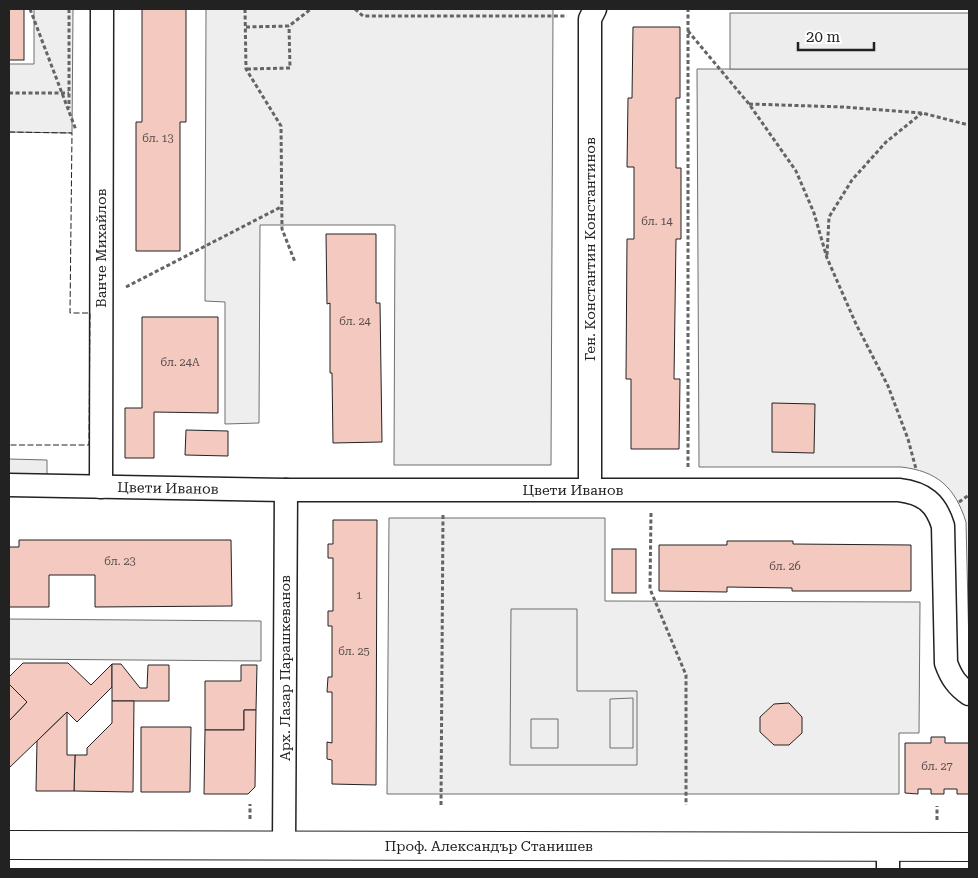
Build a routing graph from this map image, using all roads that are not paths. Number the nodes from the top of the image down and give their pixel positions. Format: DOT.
graph roads {
  1 [pos="102,9"];
  2 [pos="593,14"];
  3 [pos="9,486"];
  4 [pos="101,487"];
  5 [pos="286,490"];
  6 [pos="590,490"];
  7 [pos="969,694"];
  8 [pos="9,845"];
  9 [pos="284,846"];
  10 [pos="969,848"];
  11 [pos="888,858"];
  1 -- 4 [label="street, Ванче Михайлов"];
  2 -- 6 [label="street, Ген. Константин Константинов"];
  3 -- 4 [label="street, Цвети Иванов"];
  4 -- 5 [label="street, Цвети Иванов"];
  5 -- 6 [label="street, Цвети Иванов"];
  5 -- 9 [label="street, Арх. Лазар Парашкеванов"];
  6 -- 7 [label="street, Цвети Иванов"];
  8 -- 9 [label="street, Проф. Александър Станишев"];
  9 -- 11 [label="street, Проф. Александър Станишев"];
  10 -- 11 [label="street, Проф. Александър Станишев"];
}
